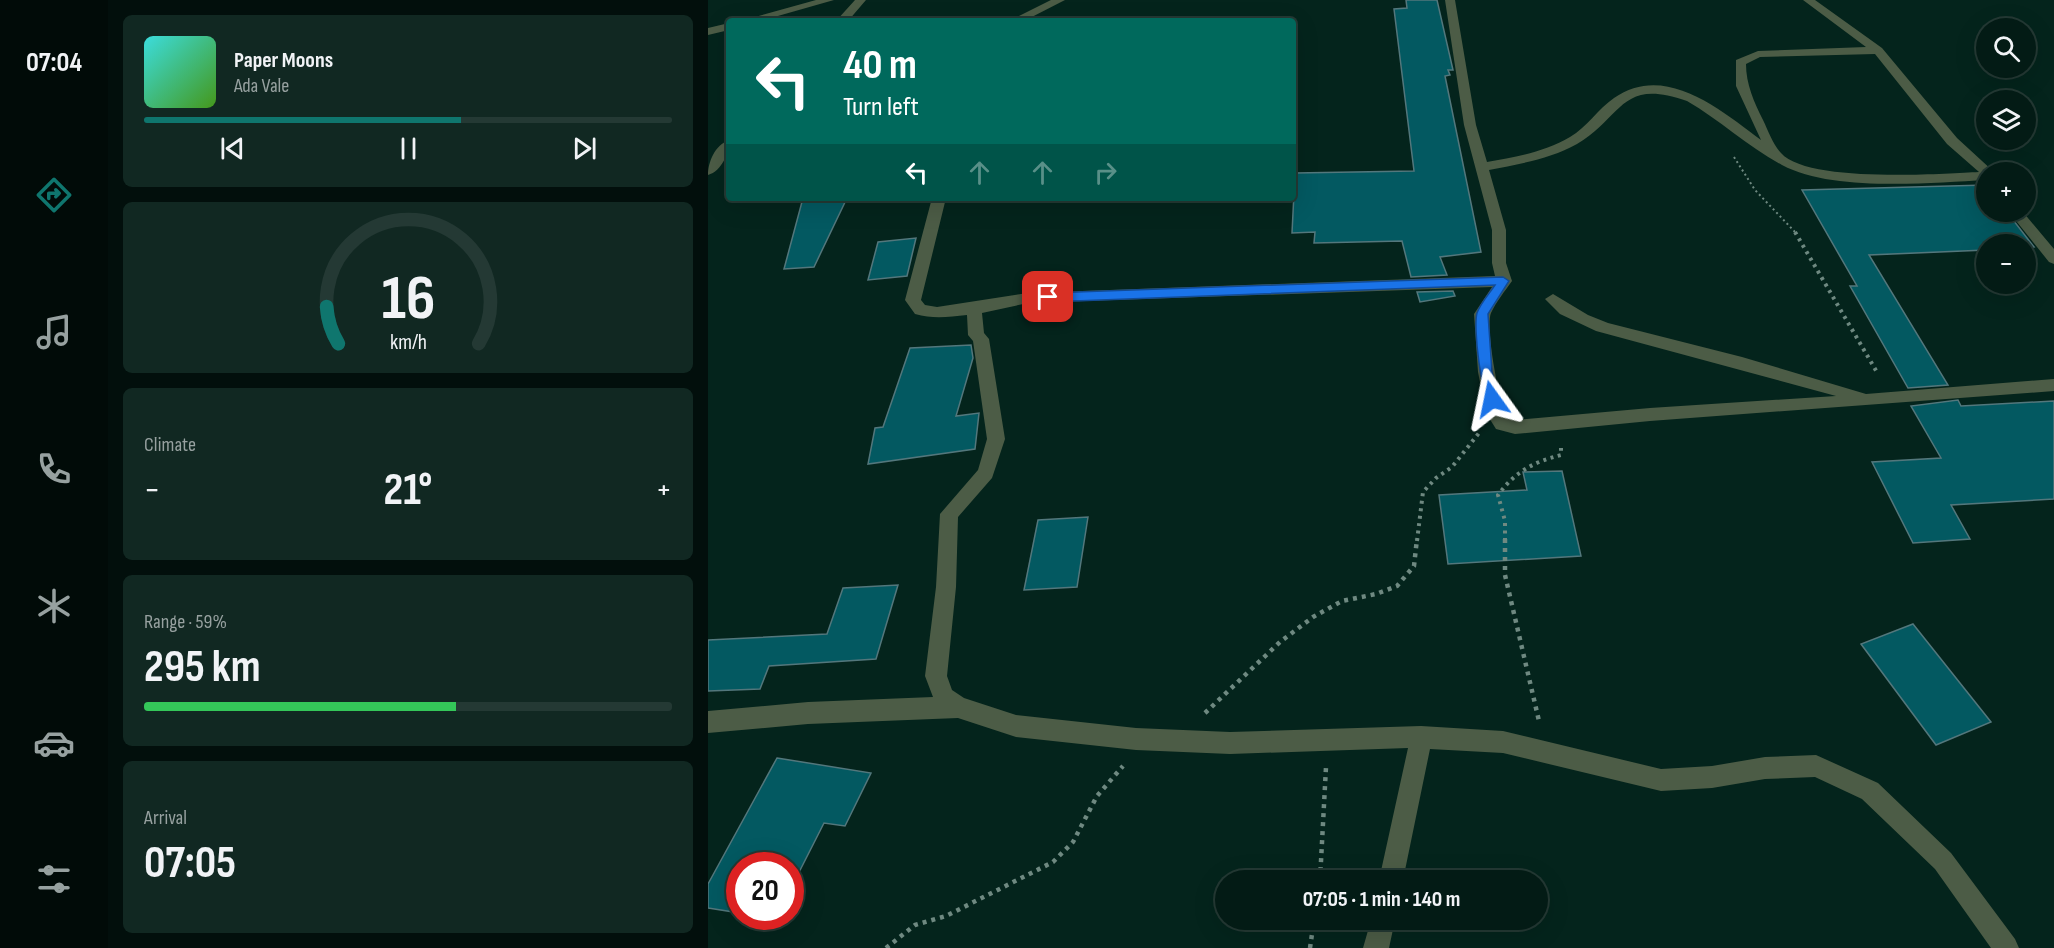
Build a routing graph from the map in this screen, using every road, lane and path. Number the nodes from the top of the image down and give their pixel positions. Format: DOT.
graph roads {
  1 [pos="829,0"];
  2 [pos="861,0"];
  3 [pos="1060,0"];
  4 [pos="1450,0"];
  5 [pos="1808,0"];
  6 [pos="759,18"];
  7 [pos="845,18"];
  8 [pos="1021,18"];
  9 [pos="726,27"];
  10 [pos="708,32"];
  11 [pos="1878,50"];
  12 [pos="1712,111"];
  13 [pos="726,149"];
  14 [pos="1776,156"];
  15 [pos="1976,164"];
  16 [pos="1483,167"];
  17 [pos="708,171"];
  18 [pos="1976,175"];
  19 [pos="938,201"];
  20 [pos="2024,222"];
  21 [pos="2054,259"];
  22 [pos="1503,281"];
  23 [pos="1553,298"];
  24 [pos="974,309"];
  25 [pos="2054,385"];
  26 [pos="1892,398"];
  27 [pos="1875,400"];
  28 [pos="1495,413"];
  29 [pos="1557,422"];
  30 [pos="958,707"];
  31 [pos="708,722"];
  32 [pos="1421,737"];
  33 [pos="1327,739"];
  34 [pos="1159,740"];
  35 [pos="1546,750"];
  36 [pos="1320,870"];
  37 [pos="1393,870"];
  38 [pos="1313,930"];
  39 [pos="1380,930"];
  40 [pos="886,948"];
  41 [pos="1310,948"];
  42 [pos="1376,948"];
  43 [pos="2006,948"];
  1 -- 6 [label="street"];
  2 -- 7 [label="street"];
  3 -- 8 [label="street"];
  4 -- 16 [label="street"];
  5 -- 11 [label="street"];
  9 -- 10 [label="street"];
  11 -- 14 [label="street"];
  11 -- 15 [label="street"];
  12 -- 14 [label="street"];
  12 -- 16 [label="street"];
  12 -- 26 [label="path"];
  13 -- 17 [label="street"];
  14 -- 18 [label="street"];
  16 -- 22 [label="street"];
  19 -- 24 [label="street"];
  20 -- 21 [label="street"];
  22 -- 24 [label="street"];
  22 -- 28 [label="street"];
  23 -- 27 [label="street"];
  24 -- 30 [label="street"];
  25 -- 26 [label="street"];
  26 -- 27 [label="street"];
  27 -- 29 [label="street"];
  28 -- 29 [label="street"];
  28 -- 34 [label="path"];
  29 -- 35 [label="path"];
  30 -- 31 [label="street"];
  30 -- 34 [label="street"];
  32 -- 33 [label="street"];
  32 -- 35 [label="street"];
  32 -- 37 [label="street"];
  33 -- 34 [label="street"];
  33 -- 36 [label="path"];
  34 -- 40 [label="path"];
  35 -- 43 [label="street"];
  38 -- 41 [label="path"];
  39 -- 42 [label="street"];
}
